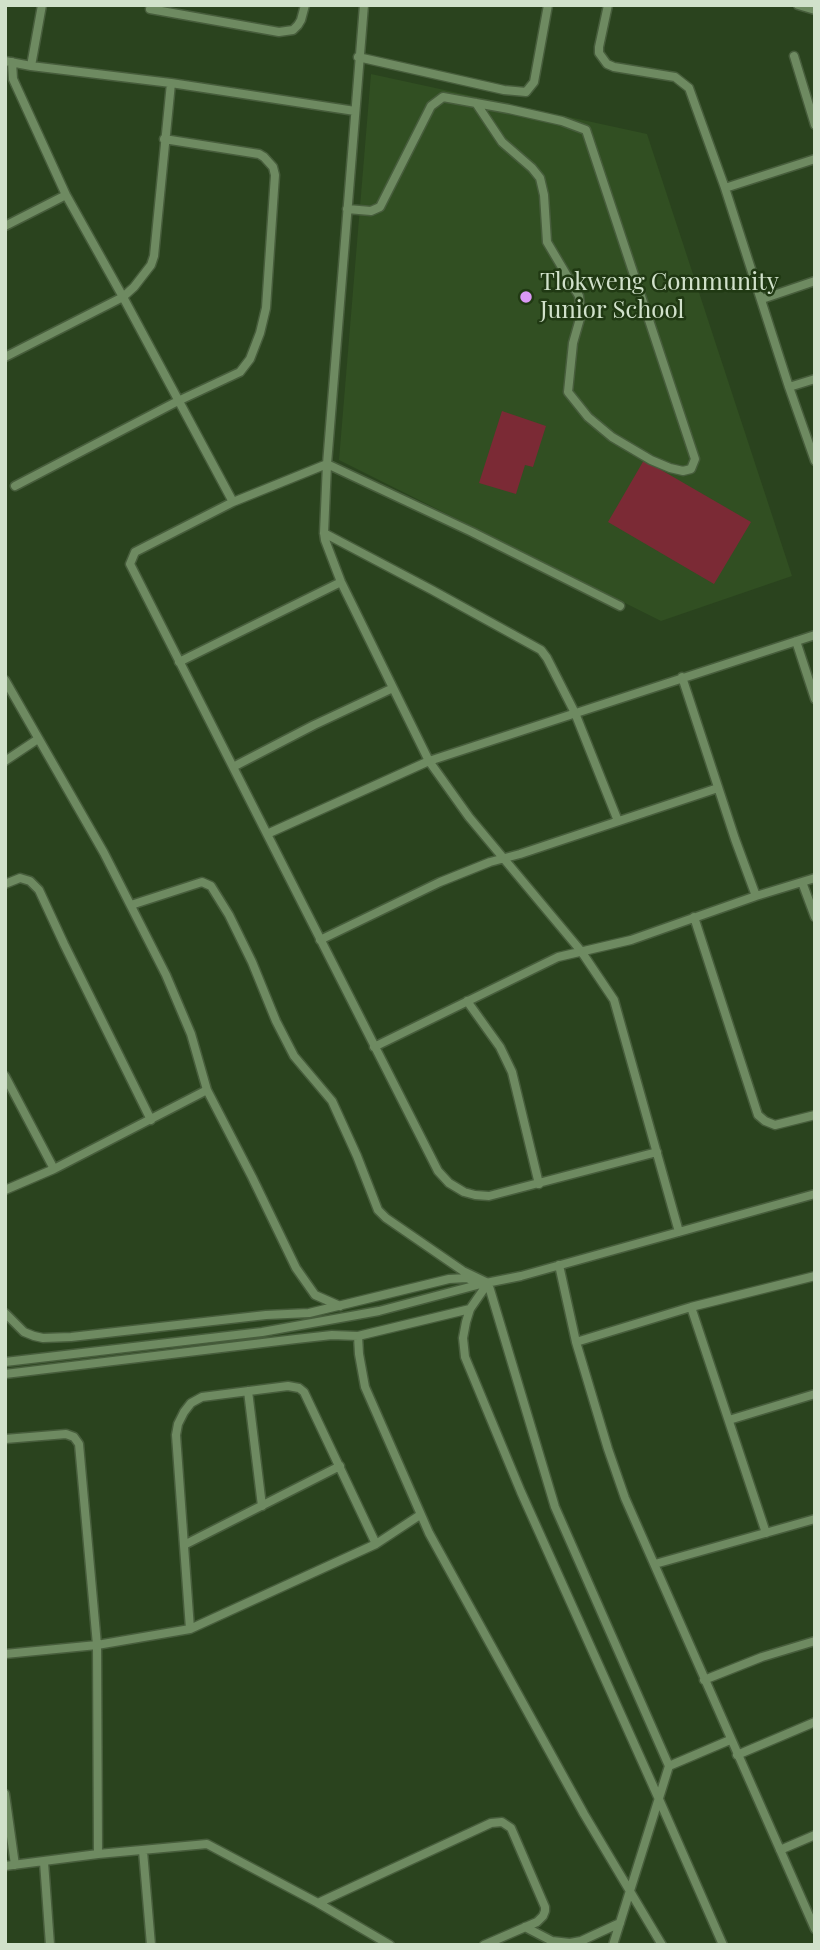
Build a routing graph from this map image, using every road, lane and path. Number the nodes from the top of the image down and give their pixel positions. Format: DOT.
graph roads {
  1 [pos="41,5"];
  2 [pos="305,5"];
  3 [pos="364,5"];
  4 [pos="548,5"];
  5 [pos="608,5"];
  6 [pos="798,5"];
  7 [pos="150,9"];
  8 [pos="815,10"];
  9 [pos="794,56"];
  10 [pos="358,57"];
  11 [pos="9,62"];
  12 [pos="31,66"];
  13 [pos="9,82"];
  14 [pos="171,83"];
  15 [pos="476,103"];
  16 [pos="355,111"];
  17 [pos="815,125"];
  18 [pos="164,139"];
  19 [pos="815,159"];
  20 [pos="725,188"];
  21 [pos="66,195"];
  22 [pos="347,209"];
  23 [pos="5,226"];
  24 [pos="815,281"];
  25 [pos="123,297"];
  26 [pos="762,299"];
  27 [pos="5,357"];
  28 [pos="815,379"];
  29 [pos="789,387"];
  30 [pos="178,401"];
  31 [pos="815,461"];
  32 [pos="327,464"];
  33 [pos="15,486"];
  34 [pos="233,502"];
  35 [pos="324,533"];
  36 [pos="341,582"];
  37 [pos="620,606"];
  38 [pos="815,635"];
  39 [pos="796,641"];
  40 [pos="179,662"];
  41 [pos="682,677"];
  42 [pos="5,680"];
  43 [pos="393,688"];
  44 [pos="815,699"];
  45 [pos="575,713"];
  46 [pos="38,739"];
  47 [pos="5,761"];
  48 [pos="429,761"];
  49 [pos="233,767"];
  50 [pos="718,788"];
  51 [pos="618,821"];
  52 [pos="267,834"];
  53 [pos="503,858"];
  54 [pos="815,877"];
  55 [pos="802,882"];
  56 [pos="5,884"];
  57 [pos="756,896"];
  58 [pos="131,905"];
  59 [pos="694,916"];
  60 [pos="815,917"];
  61 [pos="320,940"];
  62 [pos="581,951"];
  63 [pos="467,1001"];
  64 [pos="374,1047"];
  65 [pos="5,1076"];
  66 [pos="207,1090"];
  67 [pos="815,1115"];
  68 [pos="151,1120"];
  69 [pos="657,1152"];
  70 [pos="54,1169"];
  71 [pos="539,1184"];
  72 [pos="5,1189"];
  73 [pos="815,1194"];
  74 [pos="679,1232"];
  75 [pos="559,1265"];
  76 [pos="815,1276"];
  77 [pos="484,1283"];
  78 [pos="340,1306"];
  79 [pos="691,1307"];
  80 [pos="470,1309"];
  81 [pos="5,1314"];
  82 [pos="358,1336"];
  83 [pos="576,1342"];
  84 [pos="5,1360"];
  85 [pos="5,1374"];
  86 [pos="248,1391"];
  87 [pos="815,1394"];
  88 [pos="729,1420"];
  89 [pos="5,1439"];
  90 [pos="340,1466"];
  91 [pos="262,1506"];
  92 [pos="420,1515"];
  93 [pos="815,1519"];
  94 [pos="765,1533"];
  95 [pos="376,1544"];
  96 [pos="184,1545"];
  97 [pos="654,1564"];
  98 [pos="190,1629"];
  99 [pos="815,1641"];
  100 [pos="97,1645"];
  101 [pos="5,1654"];
  102 [pos="704,1680"];
  103 [pos="815,1722"];
  104 [pos="730,1740"];
  105 [pos="737,1755"];
  106 [pos="669,1766"];
  107 [pos="5,1794"];
  108 [pos="658,1797"];
  109 [pos="815,1835"];
  110 [pos="780,1850"];
  111 [pos="143,1851"];
  112 [pos="98,1854"];
  113 [pos="44,1862"];
  114 [pos="10,1866"];
  115 [pos="630,1892"];
  116 [pos="318,1903"];
  117 [pos="620,1923"];
  118 [pos="525,1927"];
  119 [pos="815,1930"];
  120 [pos="51,1945"];
  121 [pos="151,1945"];
  122 [pos="390,1945"];
  123 [pos="484,1945"];
  124 [pos="612,1945"];
  125 [pos="662,1945"];
  126 [pos="723,1945"];
  1 -- 12 [label="street"];
  2 -- 7 [label="street"];
  3 -- 10 [label="street"];
  4 -- 10 [label="street"];
  5 -- 20 [label="street"];
  6 -- 8 [label="street"];
  9 -- 17 [label="street"];
  10 -- 16 [label="street"];
  11 -- 12 [label="street"];
  11 -- 13 [label="street"];
  12 -- 14 [label="street"];
  13 -- 21 [label="street"];
  14 -- 16 [label="street"];
  14 -- 18 [label="street"];
  15 -- 15 [label="street"];
  15 -- 22 [label="street"];
  16 -- 22 [label="street"];
  18 -- 25 [label="street"];
  18 -- 30 [label="street"];
  19 -- 20 [label="street"];
  20 -- 26 [label="street"];
  21 -- 23 [label="street"];
  21 -- 25 [label="street"];
  22 -- 32 [label="street"];
  24 -- 26 [label="street"];
  25 -- 27 [label="street"];
  25 -- 30 [label="street"];
  26 -- 29 [label="street"];
  28 -- 29 [label="street"];
  29 -- 31 [label="street"];
  30 -- 33 [label="street"];
  30 -- 34 [label="street"];
  32 -- 34 [label="street"];
  32 -- 35 [label="street"];
  32 -- 37 [label="street"];
  34 -- 40 [label="street"];
  35 -- 36 [label="street"];
  35 -- 45 [label="street"];
  36 -- 40 [label="street"];
  36 -- 43 [label="street"];
  38 -- 39 [label="street"];
  39 -- 41 [label="street"];
  39 -- 44 [label="street"];
  40 -- 49 [label="street"];
  41 -- 45 [label="street"];
  41 -- 50 [label="street"];
  42 -- 46 [label="street"];
  43 -- 48 [label="street"];
  43 -- 49 [label="street"];
  45 -- 48 [label="street"];
  45 -- 51 [label="street"];
  46 -- 47 [label="street"];
  46 -- 58 [label="street"];
  48 -- 52 [label="street"];
  48 -- 53 [label="street"];
  49 -- 52 [label="street"];
  50 -- 51 [label="street"];
  50 -- 57 [label="street"];
  51 -- 53 [label="street"];
  52 -- 61 [label="street"];
  53 -- 61 [label="street"];
  53 -- 62 [label="street"];
  54 -- 55 [label="street"];
  55 -- 57 [label="street"];
  55 -- 60 [label="street"];
  56 -- 68 [label="street"];
  57 -- 59 [label="street"];
  58 -- 66 [label="street"];
  58 -- 77 [label="street"];
  59 -- 62 [label="street"];
  59 -- 67 [label="street"];
  61 -- 64 [label="street"];
  62 -- 63 [label="street"];
  62 -- 69 [label="street"];
  63 -- 64 [label="street"];
  63 -- 71 [label="street"];
  64 -- 71 [label="street"];
  65 -- 70 [label="street"];
  66 -- 68 [label="street"];
  66 -- 78 [label="street"];
  68 -- 70 [label="street"];
  69 -- 71 [label="street"];
  69 -- 74 [label="street"];
  70 -- 72 [label="street"];
  73 -- 74 [label="street"];
  74 -- 75 [label="street"];
  75 -- 77 [label="street"];
  75 -- 83 [label="street"];
  76 -- 79 [label="street"];
  77 -- 78 [label="street"];
  77 -- 80 [label="street"];
  77 -- 84 [label="street"];
  77 -- 106 [label="street"];
  78 -- 81 [label="street"];
  79 -- 83 [label="street"];
  79 -- 88 [label="street"];
  80 -- 82 [label="street"];
  80 -- 108 [label="street"];
  82 -- 85 [label="street"];
  82 -- 92 [label="street"];
  83 -- 97 [label="street"];
  86 -- 90 [label="street"];
  86 -- 91 [label="street"];
  86 -- 96 [label="street"];
  87 -- 88 [label="street"];
  88 -- 94 [label="street"];
  89 -- 100 [label="street"];
  90 -- 91 [label="street"];
  90 -- 95 [label="street"];
  91 -- 96 [label="street"];
  92 -- 95 [label="street"];
  92 -- 115 [label="street"];
  93 -- 94 [label="street"];
  94 -- 97 [label="street"];
  95 -- 98 [label="street"];
  96 -- 98 [label="street"];
  97 -- 102 [label="street"];
  98 -- 100 [label="street"];
  99 -- 102 [label="street"];
  100 -- 101 [label="street"];
  100 -- 112 [label="street"];
  102 -- 104 [label="street"];
  103 -- 105 [label="street"];
  104 -- 105 [label="street"];
  104 -- 106 [label="street"];
  105 -- 110 [label="street"];
  106 -- 108 [label="street"];
  107 -- 114 [label="street"];
  108 -- 115 [label="street"];
  108 -- 126 [label="street"];
  109 -- 110 [label="street"];
  110 -- 119 [label="street"];
  111 -- 112 [label="street"];
  111 -- 116 [label="street"];
  111 -- 121 [label="street"];
  112 -- 113 [label="street"];
  113 -- 114 [label="street"];
  113 -- 120 [label="street"];
  115 -- 117 [label="street"];
  115 -- 125 [label="street"];
  116 -- 118 [label="street"];
  116 -- 122 [label="street"];
  117 -- 118 [label="street"];
  117 -- 124 [label="street"];
  118 -- 123 [label="street"];
}
